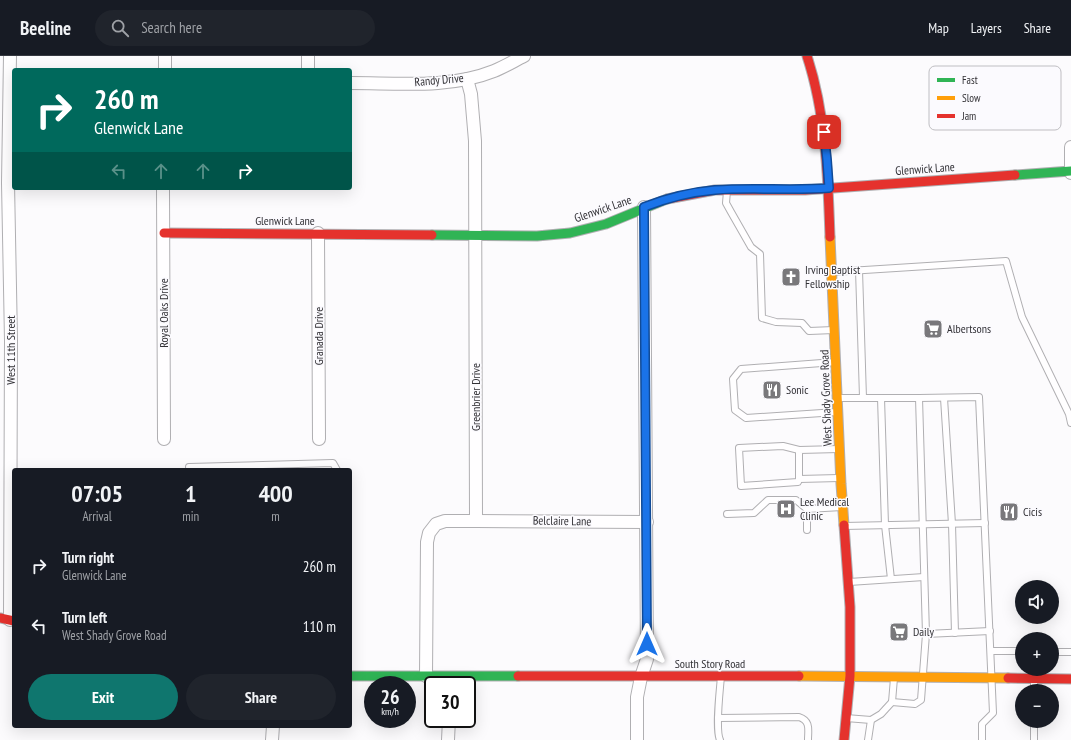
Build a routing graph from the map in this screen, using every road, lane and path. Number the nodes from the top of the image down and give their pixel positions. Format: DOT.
graph roads {
  1 [pos="10,56"];
  2 [pos="165,56"];
  3 [pos="308,56"];
  4 [pos="524,56"];
  5 [pos="808,56"];
  6 [pos="165,68"];
  7 [pos="308,68"];
  8 [pos="467,78"];
  9 [pos="352,83"];
  10 [pos="1071,147"];
  11 [pos="1071,171"];
  12 [pos="829,188"];
  13 [pos="164,190"];
  14 [pos="727,190"];
  15 [pos="644,207"];
  16 [pos="164,233"];
  17 [pos="318,233"];
  18 [pos="476,235"];
  19 [pos="859,270"];
  20 [pos="832,272"];
  21 [pos="835,330"];
  22 [pos="837,362"];
  23 [pos="838,398"];
  24 [pos="863,398"];
  25 [pos="881,398"];
  26 [pos="919,398"];
  27 [pos="944,398"];
  28 [pos="839,412"];
  29 [pos="1071,423"];
  30 [pos="164,439"];
  31 [pos="319,439"];
  32 [pos="840,449"];
  33 [pos="799,450"];
  34 [pos="189,467"];
  35 [pos="336,468"];
  36 [pos="841,478"];
  37 [pos="799,479"];
  38 [pos="843,507"];
  39 [pos="807,509"];
  40 [pos="727,514"];
  41 [pos="476,520"];
  42 [pos="647,522"];
  43 [pos="985,523"];
  44 [pos="923,524"];
  45 [pos="952,524"];
  46 [pos="885,525"];
  47 [pos="844,526"];
  48 [pos="807,530"];
  49 [pos="924,577"];
  50 [pos="891,580"];
  51 [pos="848,582"];
  52 [pos="8,620"];
  53 [pos="990,631"];
  54 [pos="955,633"];
  55 [pos="926,634"];
  56 [pos="991,651"];
  57 [pos="1015,652"];
  58 [pos="1059,652"];
  59 [pos="1071,652"];
  60 [pos="352,676"];
  61 [pos="424,676"];
  62 [pos="426,676"];
  63 [pos="721,676"];
  64 [pos="850,676"];
  65 [pos="894,676"];
  66 [pos="641,677"];
  67 [pos="923,677"];
  68 [pos="992,678"];
  69 [pos="1034,678"];
  70 [pos="1071,679"];
  71 [pos="476,680"];
  72 [pos="1034,684"];
  73 [pos="892,702"];
  74 [pos="718,718"];
  75 [pos="846,718"];
  76 [pos="871,720"];
  77 [pos="272,728"];
  78 [pos="449,728"];
  79 [pos="1034,728"];
  80 [pos="272,740"];
  81 [pos="448,740"];
  82 [pos="637,740"];
  83 [pos="720,740"];
  84 [pos="808,740"];
  85 [pos="844,740"];
  86 [pos="868,740"];
  87 [pos="982,740"];
  88 [pos="1034,740"];
  1 -- 52 [label="street, West 11th Street"];
  2 -- 6 [label="street"];
  3 -- 7 [label="street"];
  4 -- 8 [label="street, Randy Drive"];
  5 -- 12 [label="main road, West Shady Grove Road"];
  8 -- 9 [label="street, Randy Drive"];
  8 -- 18 [label="street, Greenbrier Drive"];
  10 -- 11 [label="street"];
  11 -- 12 [label="main road, Glenwick Lane"];
  12 -- 14 [label="main road, Glenwick Lane"];
  12 -- 20 [label="main road, West Shady Grove Road"];
  13 -- 16 [label="street, Royal Oaks Drive"];
  14 -- 15 [label="main road, Glenwick Lane"];
  14 -- 21 [label="lane"];
  15 -- 18 [label="main road, Glenwick Lane"];
  15 -- 42 [label="street"];
  16 -- 17 [label="main road, Glenwick Lane"];
  16 -- 30 [label="street, Royal Oaks Drive"];
  17 -- 18 [label="main road, Glenwick Lane"];
  17 -- 31 [label="street, Granada Drive"];
  18 -- 41 [label="street, Greenbrier Drive"];
  19 -- 20 [label="lane"];
  19 -- 24 [label="lane"];
  19 -- 29 [label="lane"];
  20 -- 21 [label="main road, West Shady Grove Road"];
  21 -- 22 [label="main road, West Shady Grove Road"];
  22 -- 23 [label="main road, West Shady Grove Road"];
  22 -- 28 [label="lane"];
  23 -- 24 [label="lane"];
  23 -- 28 [label="main road, West Shady Grove Road"];
  24 -- 25 [label="lane"];
  25 -- 26 [label="lane"];
  25 -- 46 [label="lane"];
  26 -- 27 [label="lane"];
  26 -- 44 [label="lane"];
  27 -- 43 [label="lane"];
  27 -- 45 [label="lane"];
  28 -- 32 [label="main road, West Shady Grove Road"];
  32 -- 33 [label="lane"];
  32 -- 36 [label="main road, West Shady Grove Road"];
  33 -- 37 [label="lane"];
  33 -- 37 [label="lane"];
  34 -- 35 [label="lane"];
  36 -- 37 [label="lane"];
  36 -- 38 [label="main road, West Shady Grove Road"];
  38 -- 39 [label="lane"];
  38 -- 47 [label="main road, West Shady Grove Road"];
  39 -- 40 [label="lane"];
  39 -- 48 [label="lane"];
  41 -- 42 [label="street, Belclaire Lane"];
  41 -- 62 [label="street"];
  42 -- 66 [label="street"];
  43 -- 45 [label="lane"];
  43 -- 53 [label="lane"];
  44 -- 45 [label="lane"];
  44 -- 46 [label="lane"];
  44 -- 49 [label="lane"];
  45 -- 54 [label="lane"];
  46 -- 47 [label="lane"];
  46 -- 50 [label="lane"];
  47 -- 51 [label="main road, West Shady Grove Road"];
  49 -- 50 [label="lane"];
  49 -- 55 [label="lane"];
  50 -- 51 [label="lane"];
  51 -- 64 [label="main road, West Shady Grove Road"];
  53 -- 54 [label="lane"];
  53 -- 56 [label="lane"];
  54 -- 55 [label="lane"];
  55 -- 67 [label="lane"];
  56 -- 57 [label="lane"];
  56 -- 68 [label="lane"];
  58 -- 59 [label="lane"];
  60 -- 61 [label="main road, South Story Road"];
  63 -- 64 [label="main road, South Story Road"];
  63 -- 66 [label="main road, South Story Road"];
  63 -- 74 [label="lane"];
  64 -- 65 [label="main road, South Story Road"];
  64 -- 75 [label="main road, West Shady Grove Road"];
  65 -- 67 [label="main road, South Story Road"];
  65 -- 73 [label="lane"];
  66 -- 71 [label="main road, South Story Road"];
  66 -- 82 [label="street"];
  67 -- 68 [label="main road, South Story Road"];
  67 -- 73 [label="lane"];
  68 -- 69 [label="main road, South Story Road"];
  68 -- 87 [label="lane"];
  69 -- 70 [label="main road, South Story Road"];
  69 -- 72 [label="lane"];
  73 -- 76 [label="lane"];
  74 -- 83 [label="lane"];
  74 -- 84 [label="lane"];
  75 -- 76 [label="lane"];
  75 -- 85 [label="main road, West Shady Grove Road"];
  76 -- 86 [label="lane"];
  77 -- 80 [label="street"];
  78 -- 81 [label="street"];
  79 -- 88 [label="lane"];
}
